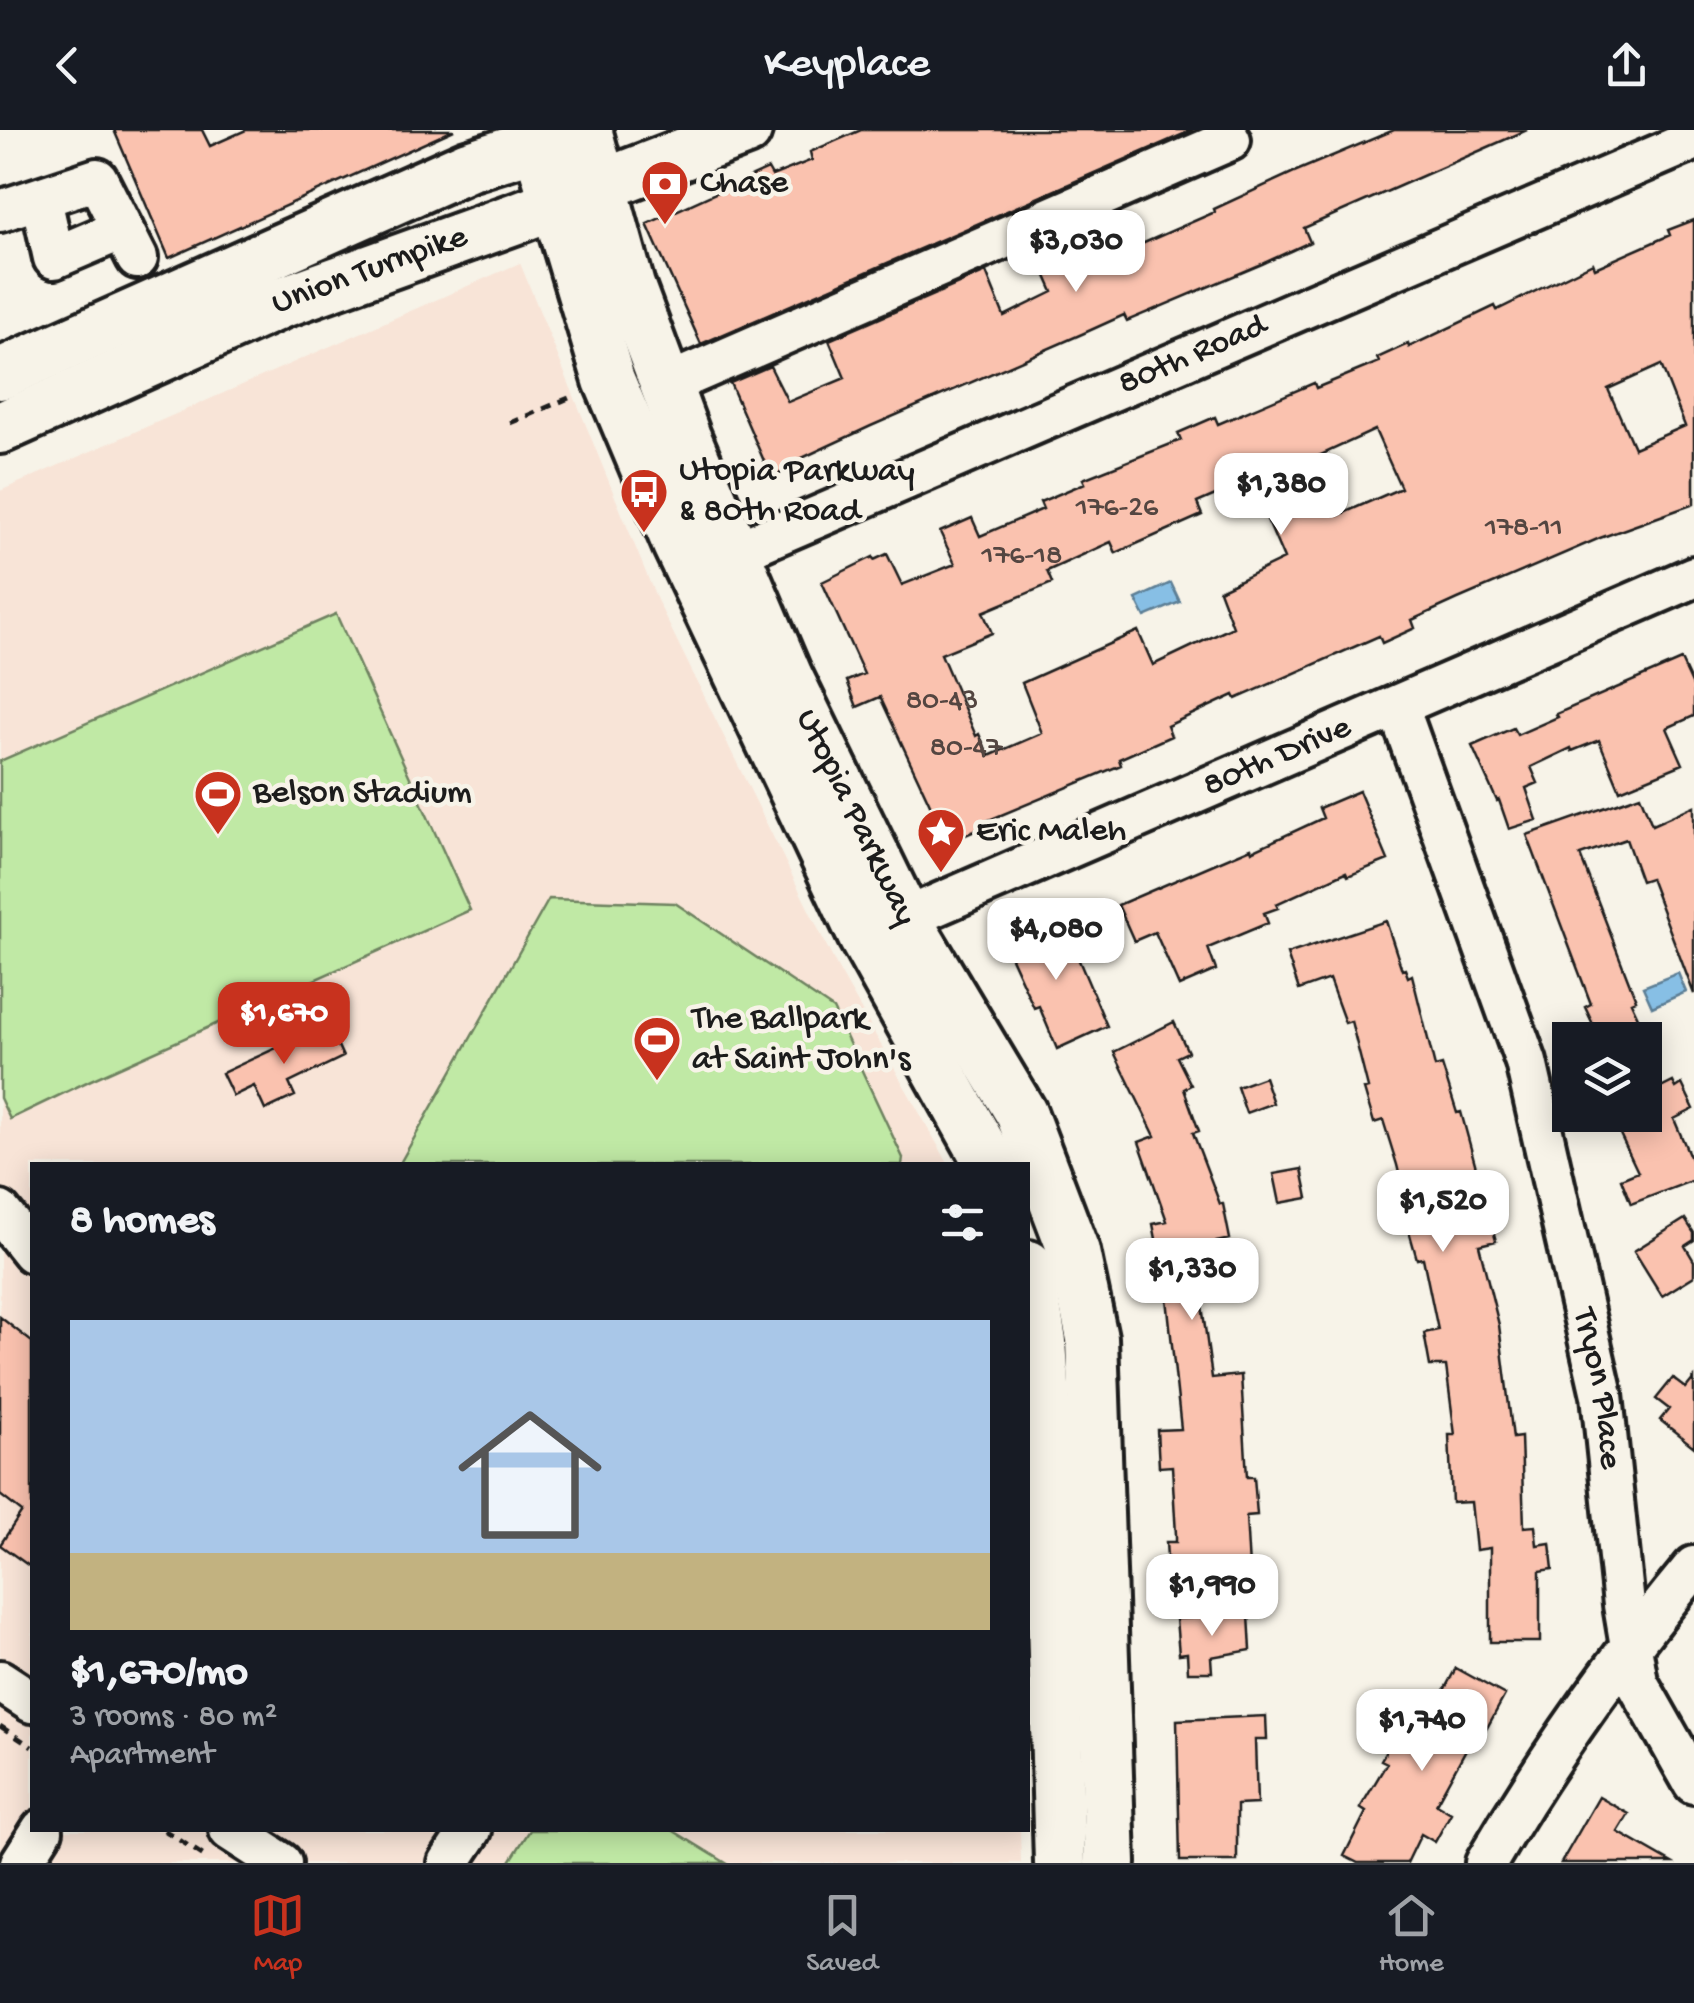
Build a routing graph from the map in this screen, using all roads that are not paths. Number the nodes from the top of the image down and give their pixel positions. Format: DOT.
graph roads {
  1 [pos="586,130"];
  2 [pos="746,130"];
  3 [pos="536,137"];
  4 [pos="1230,140"];
  5 [pos="1694,140"];
  6 [pos="602,186"];
  7 [pos="41,200"];
  8 [pos="555,204"];
  9 [pos="0,211"];
  10 [pos="0,374"];
  11 [pos="666,385"];
  12 [pos="0,428"];
  13 [pos="736,552"];
  14 [pos="1694,577"];
  15 [pos="692,578"];
  16 [pos="1398,707"];
  17 [pos="885,928"];
  18 [pos="990,1162"];
  19 [pos="0,1212"];
  20 [pos="30,1250"];
  21 [pos="1030,1278"];
  22 [pos="1098,1485"];
  23 [pos="1037,1486"];
  24 [pos="1694,1566"];
  25 [pos="1629,1645"];
  26 [pos="0,1682"];
  27 [pos="30,1701"];
  28 [pos="1694,1783"];
  29 [pos="41,1832"];
  30 [pos="233,1832"];
  31 [pos="470,1832"];
  32 [pos="21,1863"];
  33 [pos="281,1863"];
  34 [pos="450,1863"];
  35 [pos="1060,1863"];
  36 [pos="1110,1863"];
  37 [pos="1486,1863"];
  1 -- 3 [label="main road, Union Turnpike"];
  1 -- 6 [label="main road, Utopia Parkway"];
  2 -- 6 [label="main road, Union Turnpike"];
  3 -- 8 [label="main road, Utopia Parkway"];
  3 -- 10 [label="main road, Union Turnpike"];
  4 -- 11 [label="street"];
  5 -- 13 [label="street, 80th Road"];
  6 -- 8 [label="main road, Union Turnpike"];
  6 -- 11 [label="main road, Utopia Parkway"];
  7 -- 7 [label="street"];
  7 -- 9 [label="street"];
  8 -- 12 [label="main road, Union Turnpike"];
  8 -- 15 [label="main road, Utopia Parkway"];
  11 -- 13 [label="main road, Utopia Parkway"];
  13 -- 15 [label="street, 80th Road"];
  13 -- 17 [label="main road, Utopia Parkway"];
  14 -- 16 [label="street, 80th Drive"];
  15 -- 17 [label="main road, Utopia Parkway"];
  16 -- 17 [label="street, 80th Drive"];
  16 -- 25 [label="street, Tryon Place"];
  17 -- 18 [label="main road, Utopia Parkway"];
  17 -- 22 [label="main road, Utopia Parkway"];
  19 -- 20 [label="street"];
  21 -- 23 [label="main road"];
  22 -- 23 [label="street"];
  22 -- 36 [label="main road, Utopia Parkway"];
  23 -- 35 [label="main road"];
  24 -- 25 [label="street"];
  25 -- 28 [label="street, Tryon Place"];
  25 -- 37 [label="street"];
  26 -- 27 [label="street"];
  29 -- 32 [label="street"];
  30 -- 33 [label="street"];
  31 -- 34 [label="street"];
}
